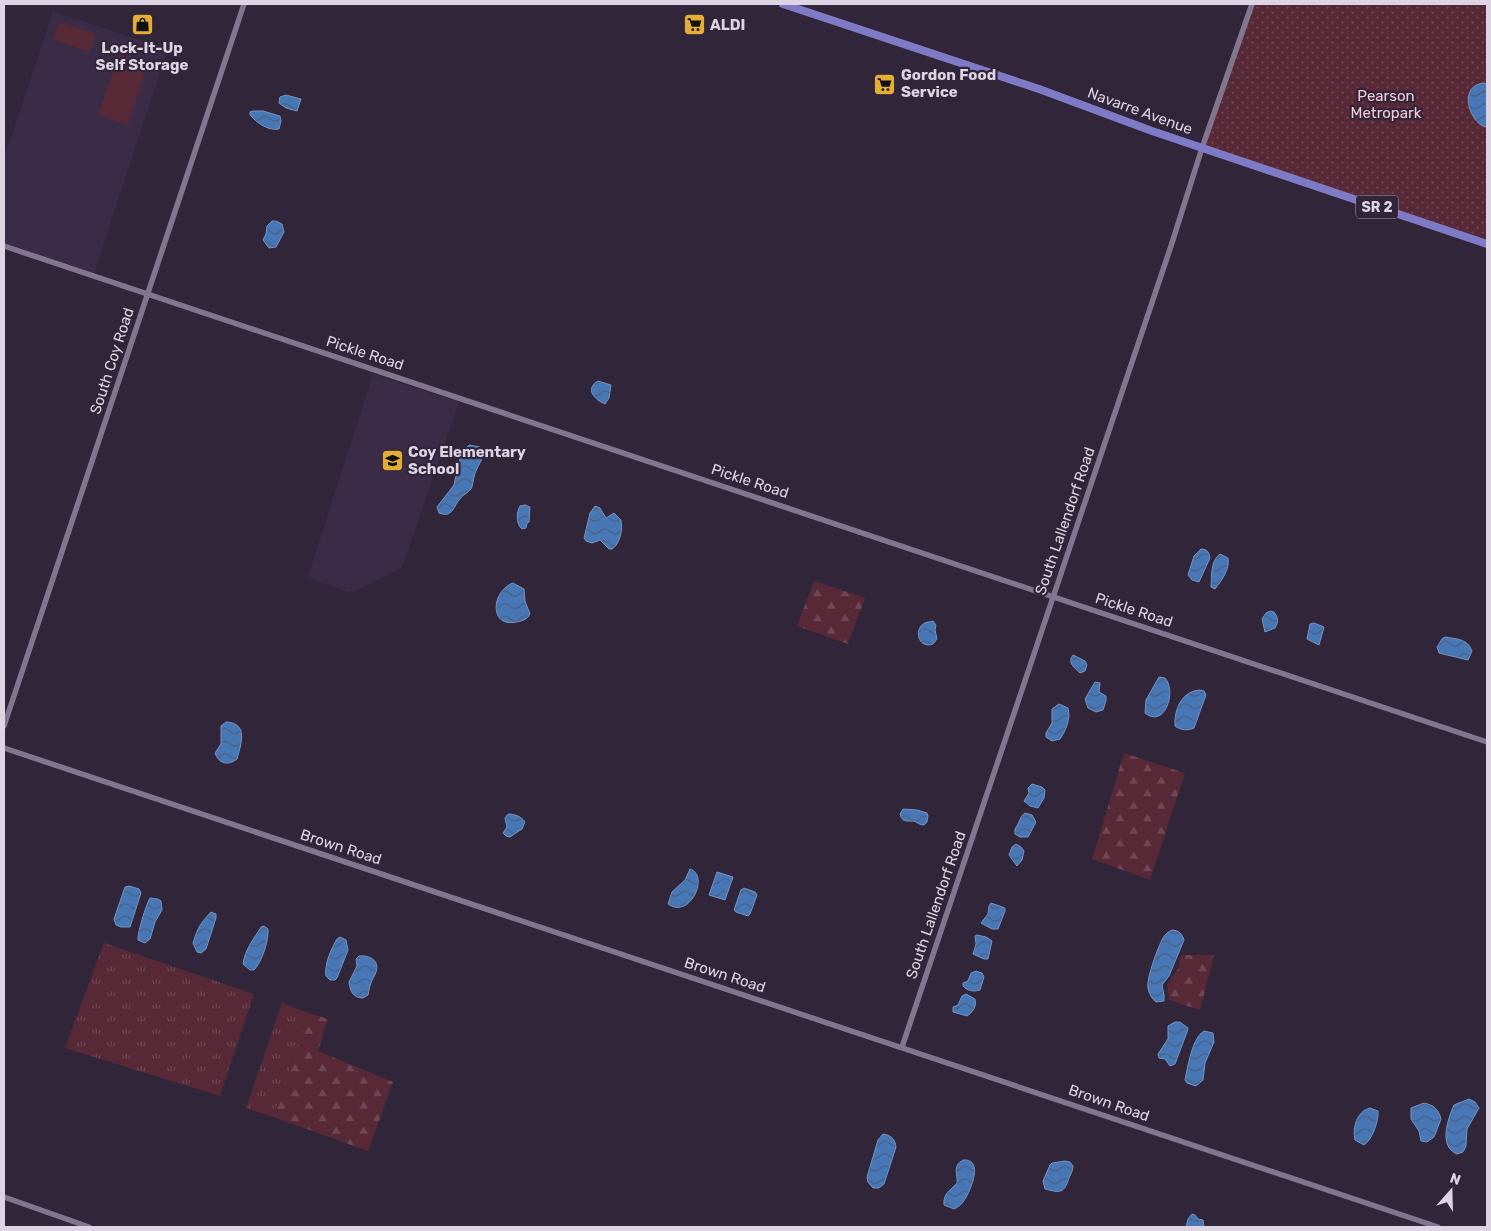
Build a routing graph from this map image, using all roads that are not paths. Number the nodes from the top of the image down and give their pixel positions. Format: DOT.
graph roads {
  1 [pos="244,4"];
  2 [pos="783,4"];
  3 [pos="1252,4"];
  4 [pos="1202,148"];
  5 [pos="1487,244"];
  6 [pos="4,246"];
  7 [pos="148,294"];
  8 [pos="1053,597"];
  9 [pos="4,726"];
  10 [pos="1487,742"];
  11 [pos="4,748"];
  12 [pos="902,1047"];
  13 [pos="4,1197"];
  14 [pos="90,1227"];
  15 [pos="1438,1227"];
  1 -- 7 [label="street, South Coy Road"];
  2 -- 4 [label="highway, Navarre Avenue / SR 2"];
  3 -- 4 [label="street, South Lallendorf Road"];
  4 -- 5 [label="highway, Navarre Avenue / SR 2"];
  4 -- 8 [label="street, South Lallendorf Road"];
  6 -- 7 [label="street, Pickle Road"];
  7 -- 8 [label="street, Pickle Road"];
  7 -- 9 [label="street, South Coy Road"];
  8 -- 10 [label="street, Pickle Road"];
  8 -- 12 [label="street, South Lallendorf Road"];
  11 -- 12 [label="street, Brown Road"];
  12 -- 15 [label="street, Brown Road"];
  13 -- 14 [label="street"];
}
